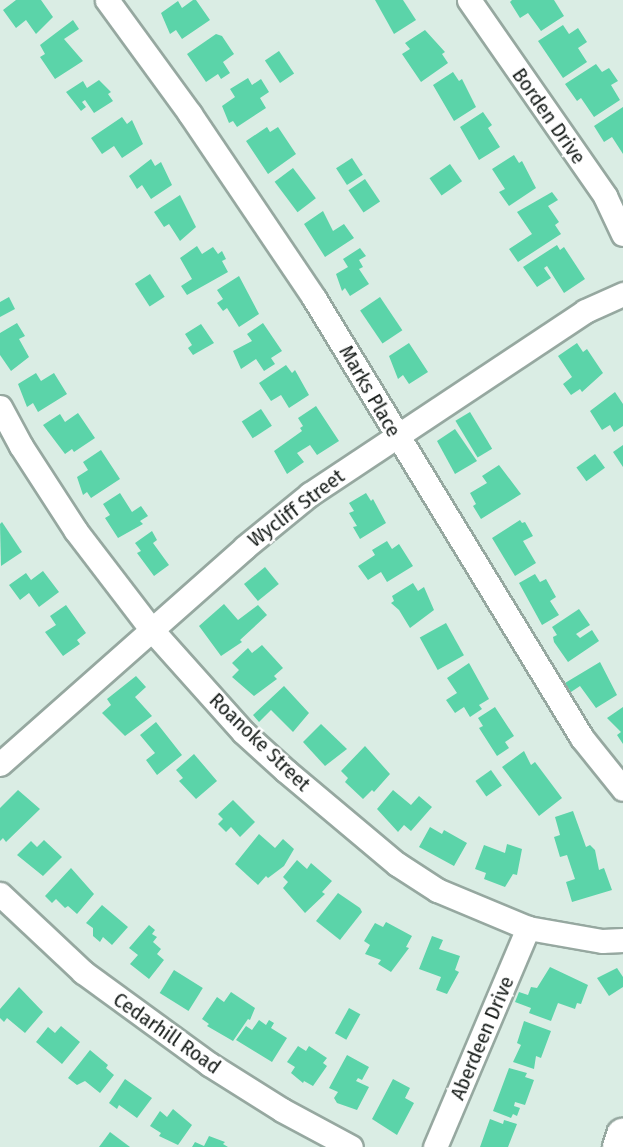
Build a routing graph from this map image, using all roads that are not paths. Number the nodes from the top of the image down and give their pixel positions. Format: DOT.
graph roads {
  1 [pos="107,0"];
  2 [pos="469,0"];
  3 [pos="623,234"];
  4 [pos="623,294"];
  5 [pos="0,407"];
  6 [pos="396,436"];
  7 [pos="151,629"];
  8 [pos="0,764"];
  9 [pos="623,789"];
  10 [pos="0,894"];
  11 [pos="528,928"];
  12 [pos="623,940"];
  13 [pos="623,1135"];
  14 [pos="351,1147"];
  15 [pos="435,1147"];
  16 [pos="619,1147"];
  1 -- 6 [label="street, Marks Place"];
  2 -- 3 [label="street, Borden Drive"];
  4 -- 6 [label="street, Wycliff Street"];
  5 -- 7 [label="street, Roanoke Street"];
  6 -- 7 [label="street, Wycliff Street"];
  6 -- 9 [label="street, Marks Place"];
  7 -- 8 [label="street, Wycliff Street"];
  7 -- 11 [label="street, Roanoke Street"];
  10 -- 14 [label="street, Cedarhill Road"];
  11 -- 12 [label="street, Roanoke Street"];
  11 -- 15 [label="street, Aberdeen Drive"];
  13 -- 16 [label="main road"];
}
